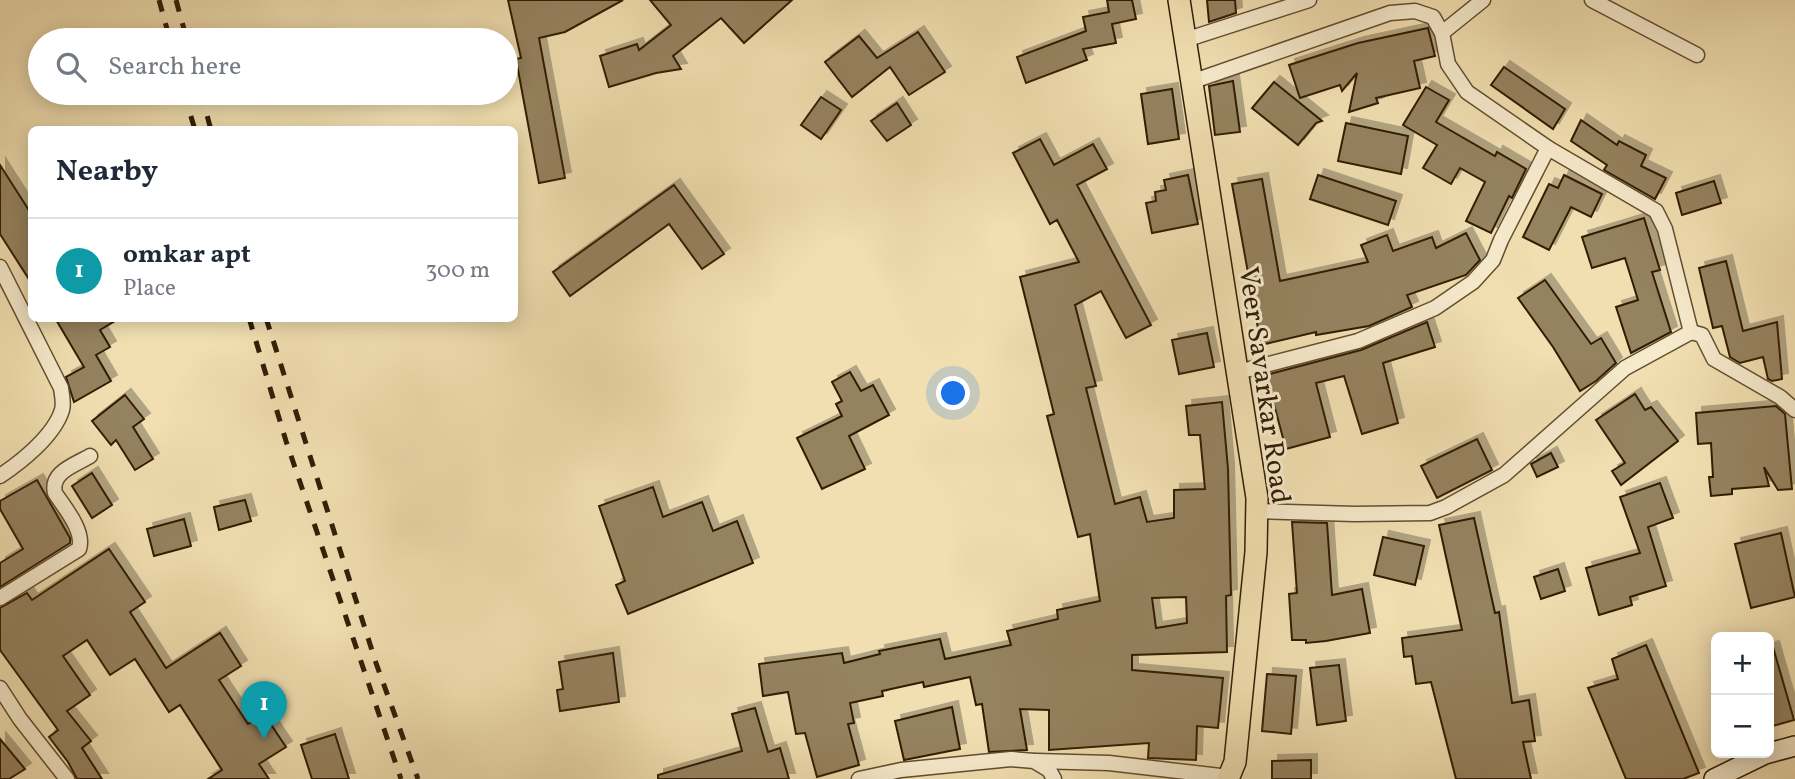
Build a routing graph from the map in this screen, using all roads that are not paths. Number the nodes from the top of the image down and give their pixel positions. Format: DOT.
graph roads {
  1 [pos="1179,0"];
  2 [pos="1309,0"];
  3 [pos="1483,0"];
  4 [pos="1592,0"];
  5 [pos="1443,33"];
  6 [pos="1185,40"];
  7 [pos="1697,55"];
  8 [pos="1191,82"];
  9 [pos="1548,148"];
  10 [pos="0,267"];
  11 [pos="1691,332"];
  12 [pos="1238,372"];
  13 [pos="1795,410"];
  14 [pos="90,456"];
  15 [pos="0,476"];
  16 [pos="1257,511"];
  17 [pos="0,598"];
  18 [pos="0,688"];
  19 [pos="1795,746"];
  20 [pos="1034,761"];
  21 [pos="1228,778"];
  22 [pos="67,779"];
  23 [pos="859,779"];
  24 [pos="1054,779"];
  25 [pos="1714,779"];
  1 -- 6 [label="main road, Veer Savarkar Road"];
  2 -- 6 [label="street"];
  3 -- 5 [label="street"];
  4 -- 7 [label="street"];
  5 -- 8 [label="street"];
  5 -- 9 [label="street"];
  6 -- 8 [label="main road, Veer Savarkar Road"];
  8 -- 12 [label="main road, Veer Savarkar Road"];
  9 -- 11 [label="street"];
  9 -- 12 [label="street"];
  10 -- 15 [label="street"];
  11 -- 13 [label="street"];
  11 -- 16 [label="street"];
  12 -- 16 [label="main road, Veer Savarkar Road"];
  14 -- 17 [label="street"];
  16 -- 21 [label="main road, Veer Savarkar Road"];
  18 -- 22 [label="street"];
  19 -- 25 [label="main road"];
  20 -- 21 [label="street"];
  20 -- 23 [label="street"];
  20 -- 24 [label="street"];
}
